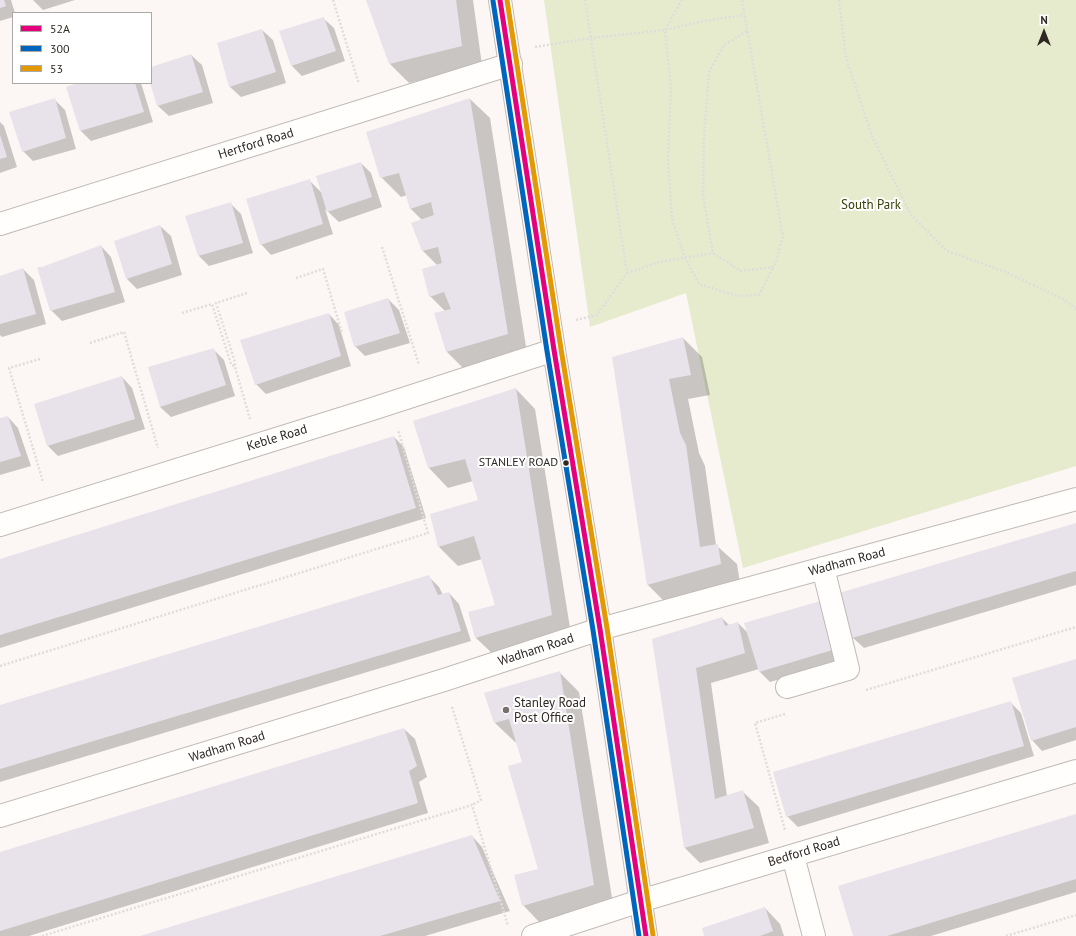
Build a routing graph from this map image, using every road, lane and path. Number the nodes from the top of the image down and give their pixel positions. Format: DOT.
graph roads {
  1 [pos="333,0"];
  2 [pos="500,0"];
  3 [pos="585,0"];
  4 [pos="682,0"];
  5 [pos="742,0"];
  6 [pos="839,0"];
  7 [pos="744,15"];
  8 [pos="665,30"];
  9 [pos="746,31"];
  10 [pos="591,38"];
  11 [pos="510,58"];
  12 [pos="367,109"];
  13 [pos="0,224"];
  14 [pos="382,247"];
  15 [pos="713,253"];
  16 [pos="685,258"];
  17 [pos="774,267"];
  18 [pos="627,273"];
  19 [pos="296,278"];
  20 [pos="247,293"];
  21 [pos="1076,309"];
  22 [pos="182,313"];
  23 [pos="550,326"];
  24 [pos="342,333"];
  25 [pos="90,343"];
  26 [pos="554,350"];
  27 [pos="40,359"];
  28 [pos="234,367"];
  29 [pos="427,391"];
  30 [pos="390,403"];
  31 [pos="258,445"];
  32 [pos="165,474"];
  33 [pos="1076,499"];
  34 [pos="51,509"];
  35 [pos="0,525"];
  36 [pos="823,568"];
  37 [pos="1076,627"];
  38 [pos="600,630"];
  39 [pos="0,666"];
  40 [pos="444,680"];
  41 [pos="787,687"];
  42 [pos="862,691"];
  43 [pos="787,714"];
  44 [pos="1076,771"];
  45 [pos="472,805"];
  46 [pos="0,816"];
  47 [pos="793,856"];
  48 [pos="640,901"];
  49 [pos="1076,915"];
  50 [pos="508,929"];
  51 [pos="42,936"];
  52 [pos="533,936"];
  53 [pos="646,936"];
  54 [pos="814,936"];
  55 [pos="1006,936"];
  1 -- 12 [label="path"];
  2 -- 11 [label="street"];
  3 -- 10 [label="path"];
  4 -- 8 [label="path"];
  5 -- 7 [label="path"];
  6 -- 21 [label="path"];
  7 -- 8 [label="path"];
  7 -- 9 [label="path"];
  8 -- 10 [label="path"];
  8 -- 16 [label="path"];
  9 -- 15 [label="path"];
  9 -- 17 [label="path"];
  10 -- 11 [label="path"];
  10 -- 18 [label="path"];
  11 -- 12 [label="street, Hertford Road"];
  11 -- 23 [label="street"];
  12 -- 13 [label="street, Hertford Road"];
  14 -- 29 [label="path"];
  15 -- 16 [label="path"];
  15 -- 17 [label="path"];
  16 -- 17 [label="path"];
  16 -- 18 [label="path"];
  18 -- 23 [label="path"];
  19 -- 24 [label="path"];
  20 -- 28 [label="path"];
  22 -- 28 [label="path"];
  23 -- 26 [label="street"];
  25 -- 32 [label="path"];
  26 -- 29 [label="street, Keble Road"];
  26 -- 38 [label="street"];
  27 -- 34 [label="path"];
  28 -- 31 [label="path"];
  29 -- 30 [label="street, Keble Road"];
  30 -- 31 [label="street, Keble Road"];
  30 -- 39 [label="path"];
  31 -- 32 [label="street, Keble Road"];
  32 -- 34 [label="street, Keble Road"];
  33 -- 36 [label="street, Wadham Road"];
  34 -- 35 [label="street, Keble Road"];
  36 -- 38 [label="street, Wadham Road"];
  36 -- 41 [label="street"];
  37 -- 42 [label="path"];
  38 -- 40 [label="street, Wadham Road"];
  38 -- 48 [label="street"];
  40 -- 45 [label="path"];
  40 -- 46 [label="street, Wadham Road"];
  43 -- 47 [label="path"];
  44 -- 47 [label="street, Bedford Road"];
  45 -- 50 [label="path"];
  45 -- 51 [label="path"];
  47 -- 48 [label="street, Bedford Road"];
  47 -- 54 [label="street"];
  48 -- 52 [label="street, Bedford Road"];
  48 -- 53 [label="street"];
  49 -- 55 [label="path"];
}
